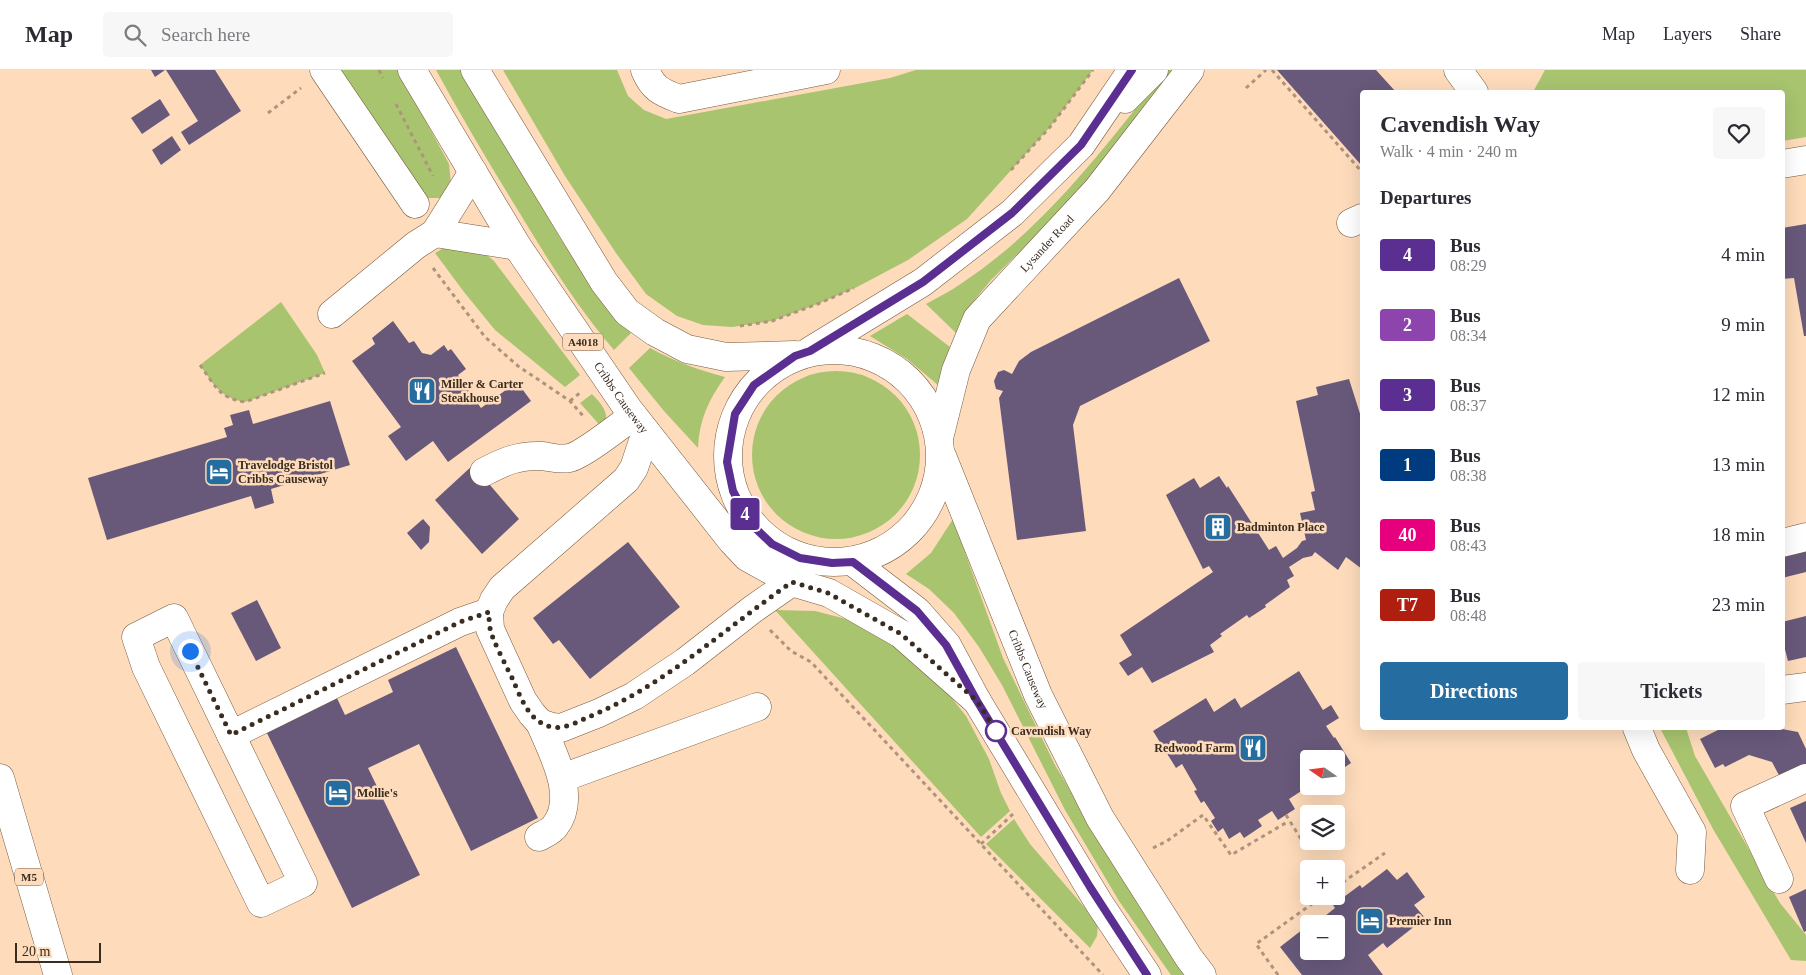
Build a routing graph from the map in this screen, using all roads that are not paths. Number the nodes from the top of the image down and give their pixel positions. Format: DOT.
graph roads {
  1 [pos="412,70"];
  2 [pos="475,70"];
  3 [pos="645,70"];
  4 [pos="826,70"];
  5 [pos="1132,70"];
  6 [pos="1154,70"];
  7 [pos="1190,70"];
  8 [pos="1458,70"];
  9 [pos="314,77"];
  10 [pos="1473,90"];
  11 [pos="1081,145"];
  12 [pos="1806,160"];
  13 [pos="1785,164"];
  14 [pos="473,172"];
  15 [pos="415,204"];
  16 [pos="435,233"];
  17 [pos="517,246"];
  18 [pos="332,314"];
  19 [pos="803,353"];
  20 [pos="639,424"];
  21 [pos="941,444"];
  22 [pos="484,472"];
  23 [pos="1806,537"];
  24 [pos="1785,542"];
  25 [pos="842,563"];
  26 [pos="792,582"];
  27 [pos="489,612"];
  28 [pos="1806,687"];
  29 [pos="1785,690"];
  30 [pos="977,701"];
  31 [pos="757,708"];
  32 [pos="540,723"];
  33 [pos="1638,730"];
  34 [pos="231,735"];
  35 [pos="0,778"];
  36 [pos="562,778"];
  37 [pos="1806,778"];
  38 [pos="539,837"];
  39 [pos="1690,870"];
  40 [pos="1779,879"];
  41 [pos="58,975"];
  42 [pos="1148,975"];
  43 [pos="1202,975"];
  1 -- 14 [label="main road, Cribbs Causeway / A4018"];
  2 -- 19 [label="main road"];
  3 -- 4 [label="main road"];
  5 -- 11 [label="main road"];
  6 -- 11 [label="main road"];
  7 -- 21 [label="main road, Lysander Road"];
  8 -- 10 [label="main road"];
  9 -- 15 [label="main road"];
  11 -- 19 [label="main road"];
  12 -- 13 [label="main road"];
  14 -- 16 [label="main road"];
  14 -- 17 [label="main road, Cribbs Causeway / A4018"];
  16 -- 17 [label="main road"];
  16 -- 18 [label="main road"];
  17 -- 20 [label="main road, Cribbs Causeway / A4018"];
  19 -- 21 [label="main road, Cribbs Causeway"];
  19 -- 25 [label="main road, A4018"];
  20 -- 22 [label="main road"];
  20 -- 26 [label="main road, Cribbs Causeway / A4018"];
  20 -- 27 [label="main road"];
  21 -- 25 [label="main road, A4018"];
  21 -- 43 [label="main road, Cribbs Causeway"];
  23 -- 24 [label="main road"];
  25 -- 26 [label="main road, A4018"];
  25 -- 30 [label="main road, A4018"];
  26 -- 30 [label="main road, A4018"];
  26 -- 32 [label="main road"];
  27 -- 32 [label="main road"];
  27 -- 34 [label="main road"];
  28 -- 29 [label="main road"];
  30 -- 42 [label="main road, A4018"];
  31 -- 36 [label="main road"];
  32 -- 36 [label="main road"];
  33 -- 39 [label="main road"];
  34 -- 34 [label="main road"];
  35 -- 41 [label="main road, M5"];
  36 -- 38 [label="main road"];
  37 -- 40 [label="main road"];
}
